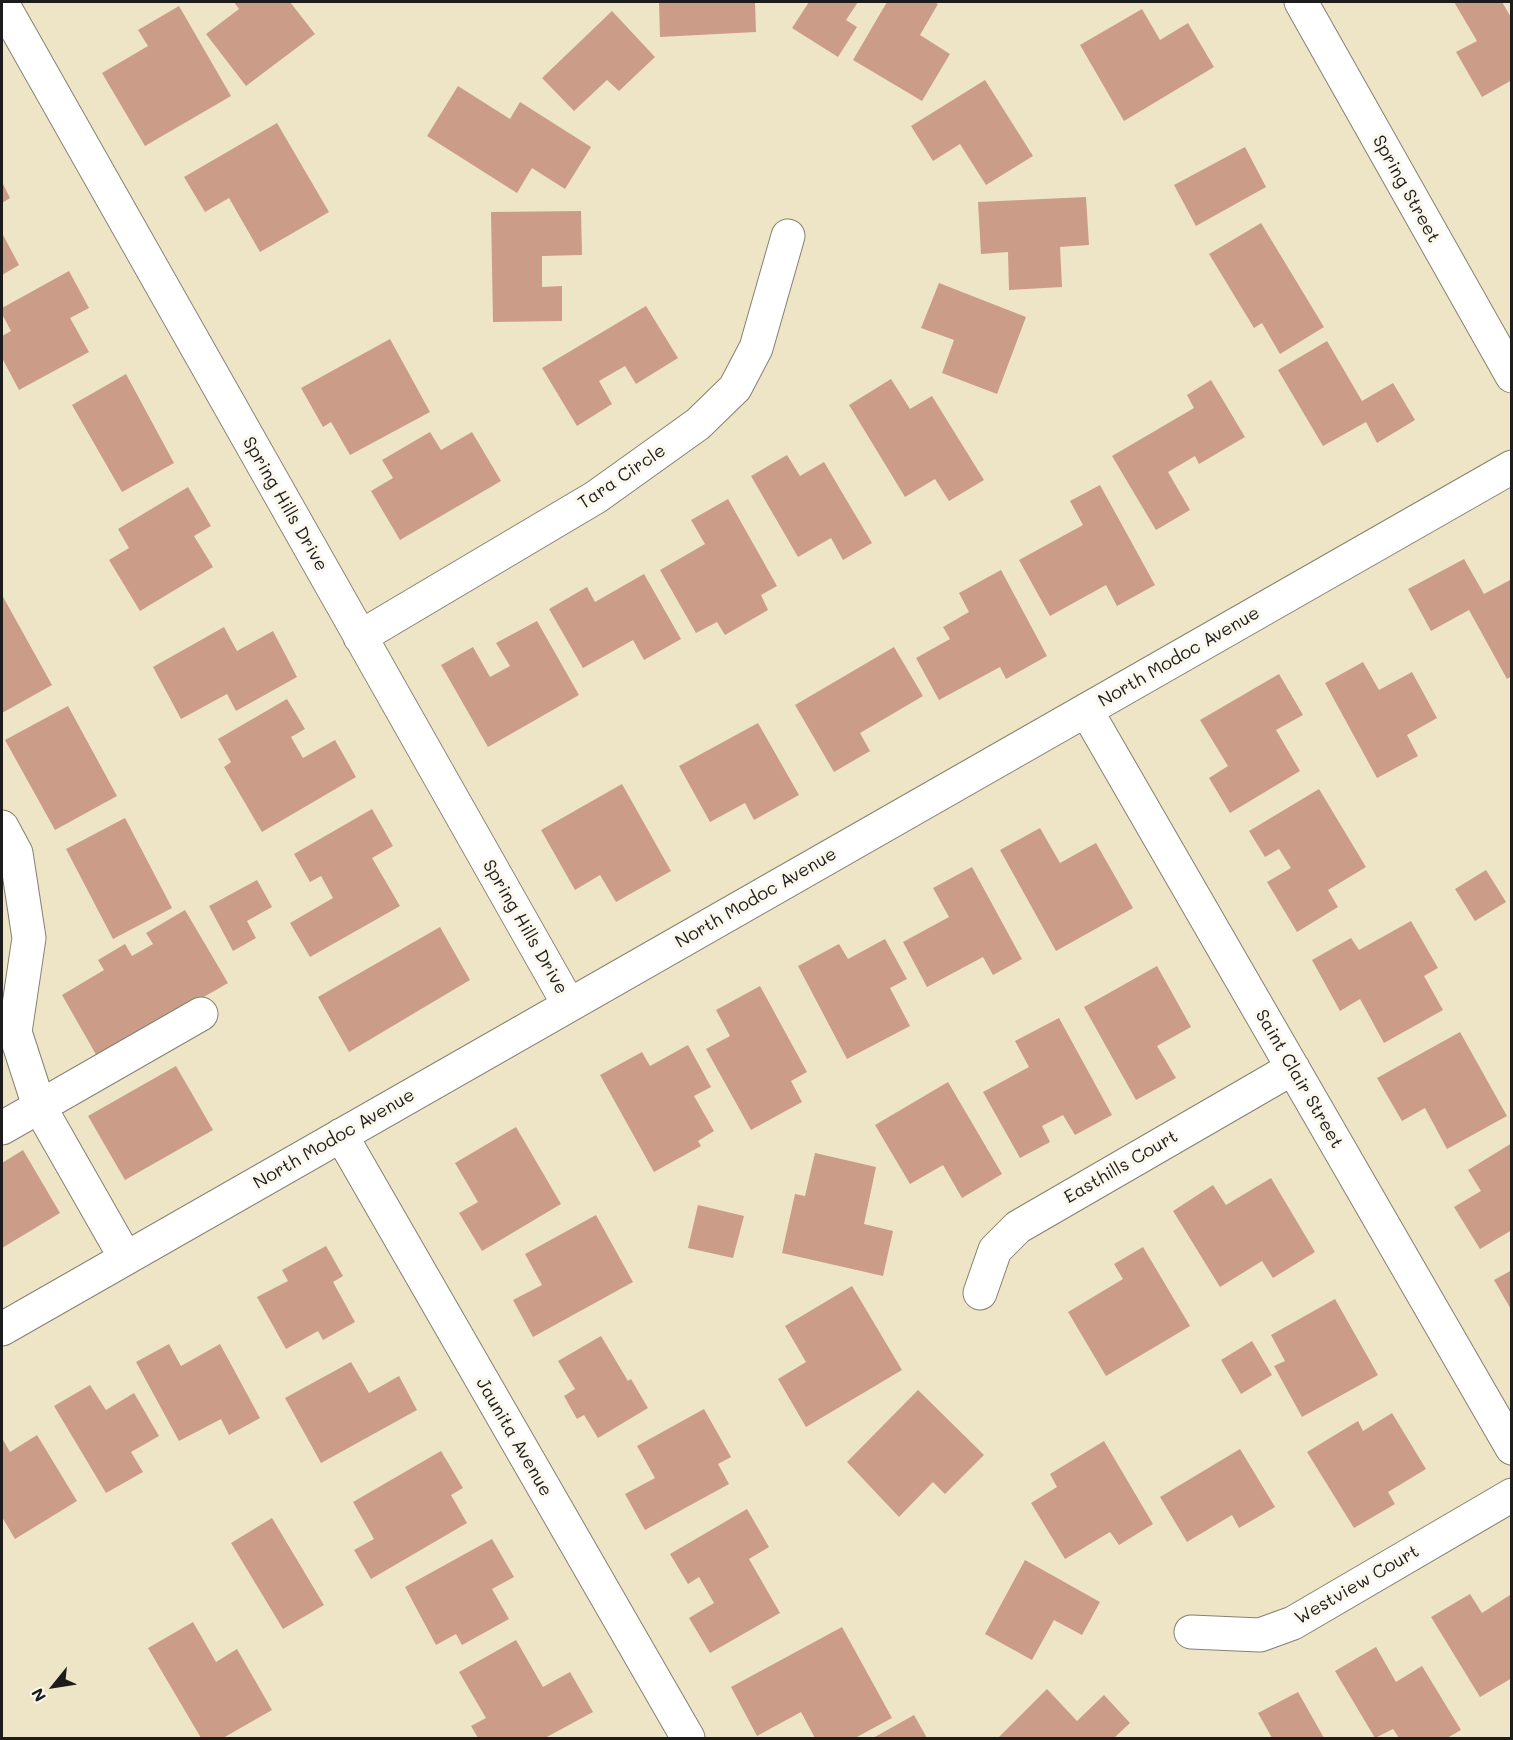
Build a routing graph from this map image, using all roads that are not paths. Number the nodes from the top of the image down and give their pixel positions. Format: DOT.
graph roads {
  1 [pos="1300,2"];
  2 [pos="2,3"];
  3 [pos="788,236"];
  4 [pos="1512,376"];
  5 [pos="1512,467"];
  6 [pos="360,637"];
  7 [pos="1086,710"];
  8 [pos="2,827"];
  9 [pos="569,1005"];
  10 [pos="201,1014"];
  11 [pos="1293,1068"];
  12 [pos="39,1106"];
  13 [pos="2,1128"];
  14 [pos="341,1135"];
  15 [pos="125,1257"];
  16 [pos="980,1293"];
  17 [pos="2,1329"];
  18 [pos="1512,1448"];
  19 [pos="1512,1495"];
  20 [pos="1191,1632"];
  21 [pos="688,1738"];
  1 -- 4 [label="street, Spring Street"];
  2 -- 6 [label="street, Spring Hills Drive"];
  3 -- 6 [label="street, Tara Circle"];
  5 -- 7 [label="street, North Modoc Avenue"];
  6 -- 9 [label="street, Spring Hills Drive"];
  7 -- 9 [label="street, North Modoc Avenue"];
  7 -- 11 [label="street, Saint Clair Street"];
  8 -- 12 [label="street"];
  9 -- 14 [label="street, North Modoc Avenue"];
  10 -- 12 [label="street"];
  11 -- 16 [label="street, Easthills Court"];
  11 -- 18 [label="street, Saint Clair Street"];
  12 -- 13 [label="street"];
  12 -- 15 [label="street"];
  14 -- 15 [label="street, North Modoc Avenue"];
  14 -- 21 [label="street, Jaunita Avenue"];
  15 -- 17 [label="street, North Modoc Avenue"];
  19 -- 20 [label="street, Westview Court"];
}
